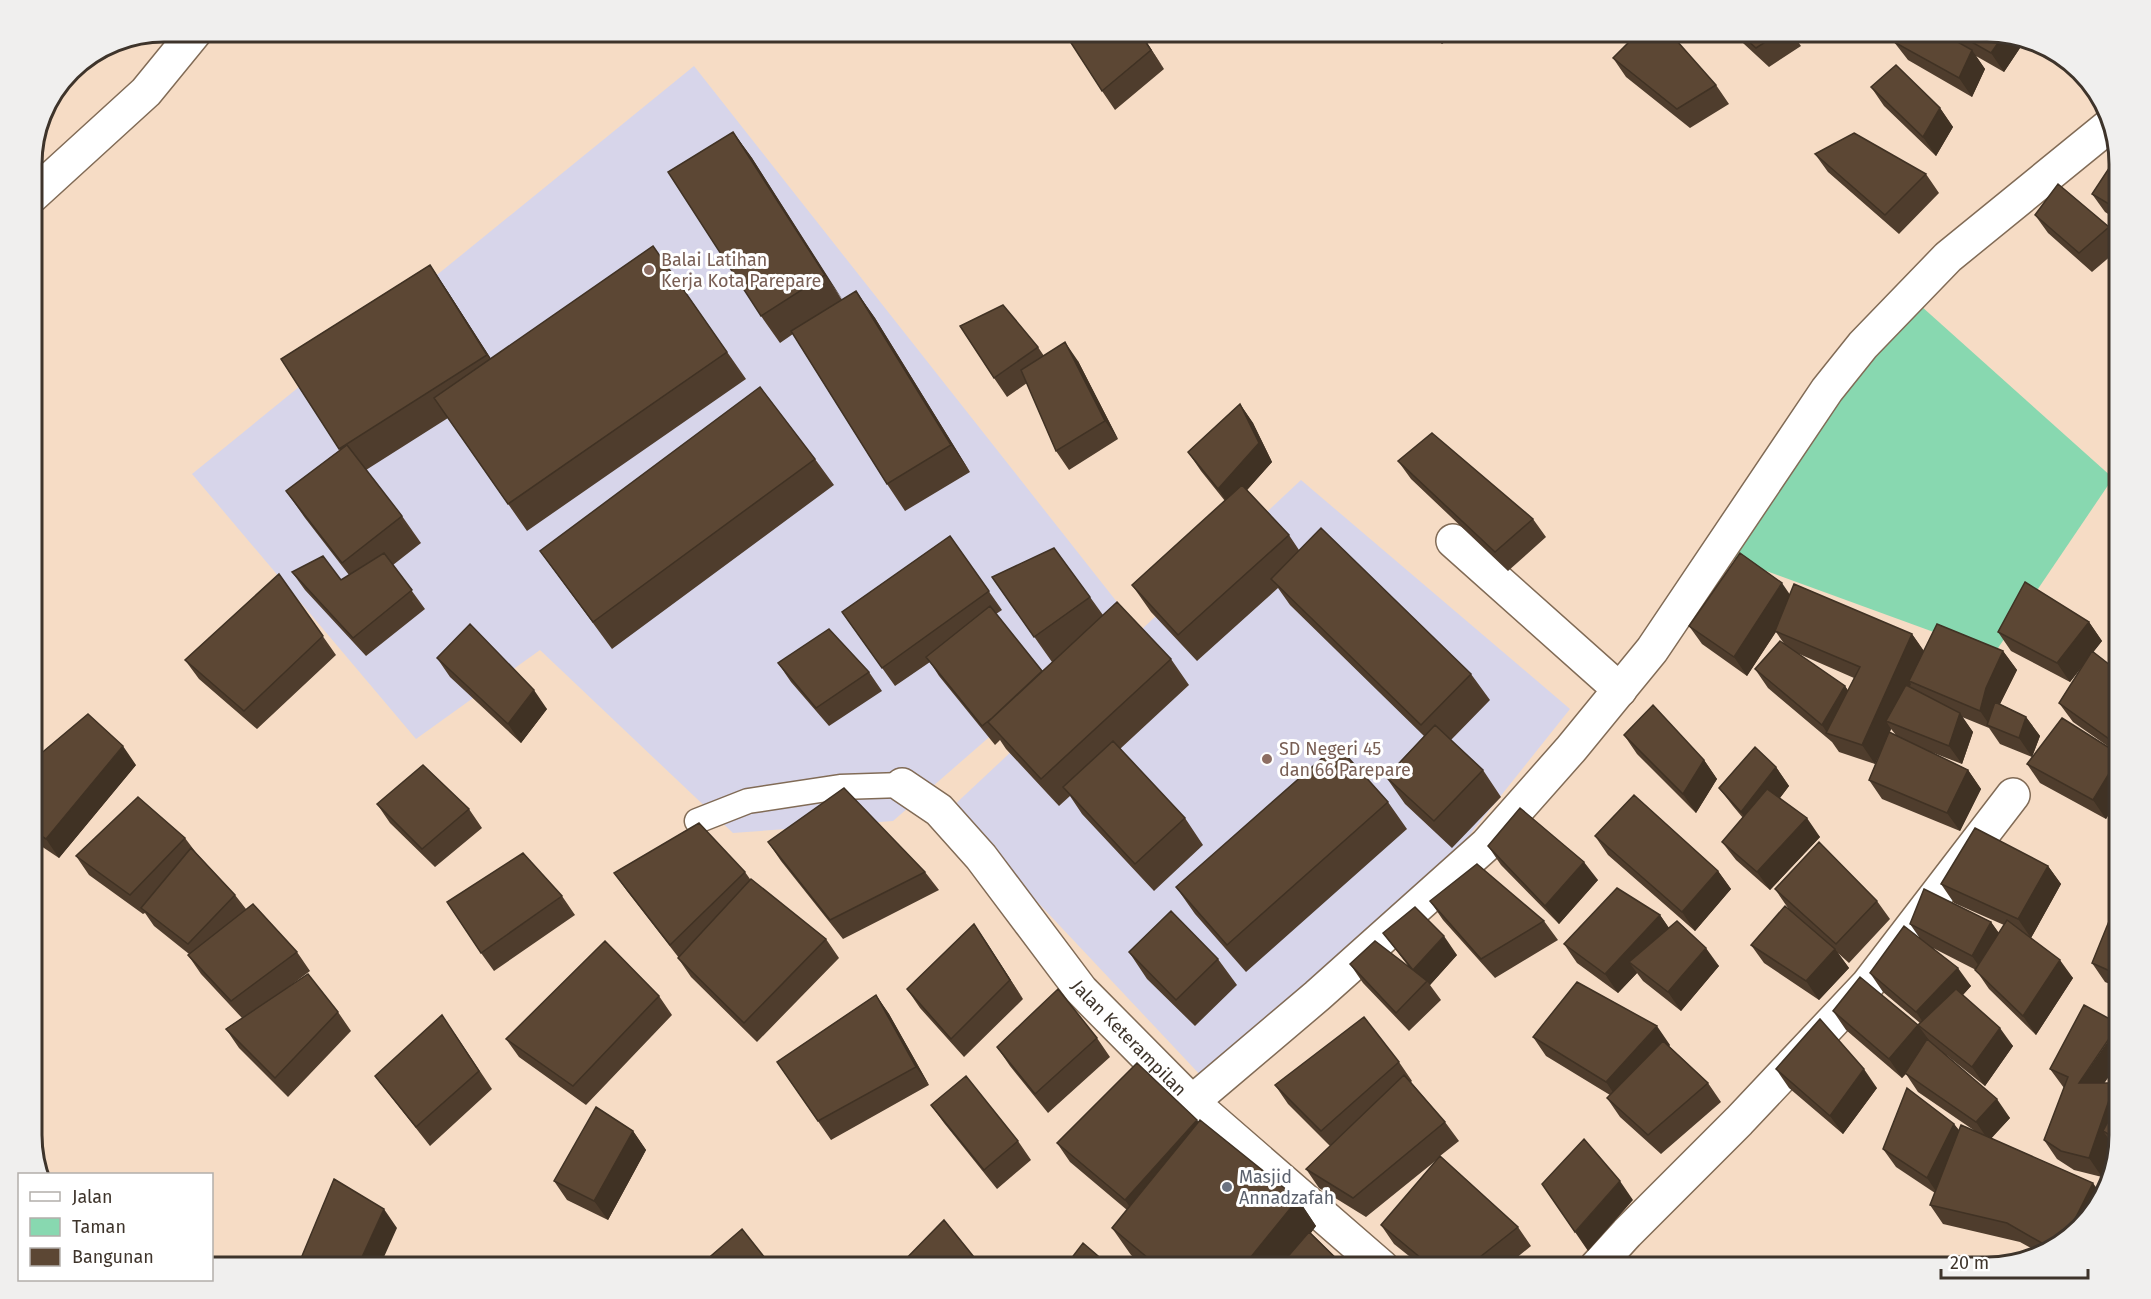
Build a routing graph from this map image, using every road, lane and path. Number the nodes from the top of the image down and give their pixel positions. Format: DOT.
graph roads {
  1 [pos="187,42"];
  2 [pos="2104,130"];
  3 [pos="42,187"];
  4 [pos="1453,541"];
  5 [pos="1620,690"];
  6 [pos="902,785"];
  7 [pos="2013,795"];
  8 [pos="697,821"];
  9 [pos="1192,1102"];
  10 [pos="1369,1257"];
  11 [pos="1606,1257"];
  1 -- 3 [label="street"];
  2 -- 5 [label="street"];
  4 -- 5 [label="street"];
  5 -- 9 [label="street"];
  6 -- 8 [label="lane"];
  6 -- 9 [label="street, Jalan Keterampilan"];
  7 -- 11 [label="street"];
  9 -- 10 [label="street, Jalan Keterampilan"];
}
